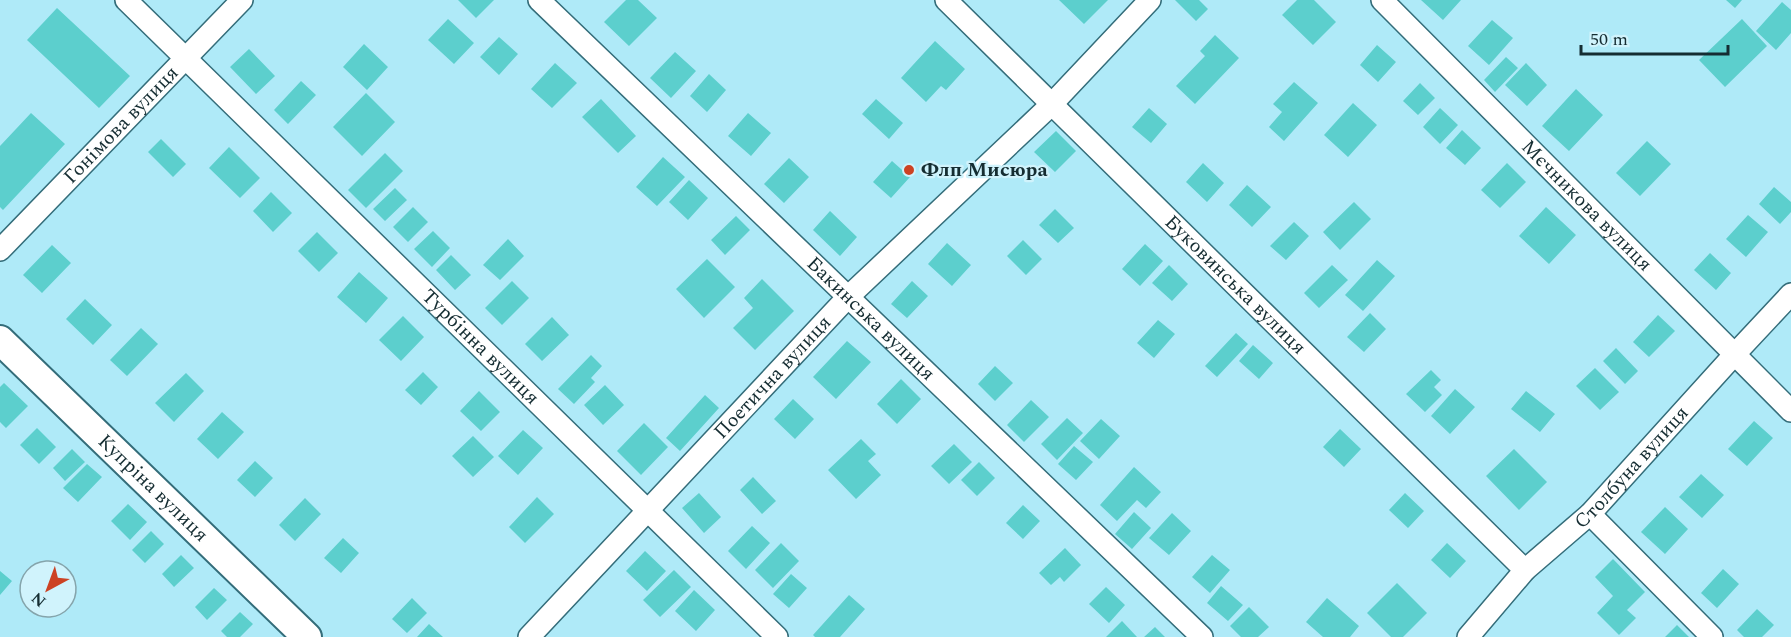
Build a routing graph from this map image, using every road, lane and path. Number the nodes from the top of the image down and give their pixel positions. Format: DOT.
graph roads {
  1 [pos="126,0"];
  2 [pos="242,0"];
  3 [pos="539,0"];
  4 [pos="946,0"];
  5 [pos="1150,0"];
  6 [pos="1382,0"];
  7 [pos="186,57"];
  8 [pos="1051,105"];
  9 [pos="0,250"];
  10 [pos="1791,294"];
  11 [pos="848,297"];
  12 [pos="0,340"];
  13 [pos="1734,355"];
  14 [pos="1791,411"];
  15 [pos="648,512"];
  16 [pos="1590,514"];
  17 [pos="1525,570"];
  18 [pos="307,637"];
  19 [pos="529,637"];
  20 [pos="777,637"];
  21 [pos="1202,637"];
  22 [pos="1468,637"];
  23 [pos="1712,637"];
  1 -- 7 [label="street, Турбінна вулиця"];
  2 -- 7 [label="street, Гонімова вулиця"];
  3 -- 11 [label="street, Бакинська вулиця"];
  4 -- 8 [label="street, Буковинська вулиця"];
  5 -- 8 [label="street, Поетична вулиця"];
  6 -- 13 [label="street, Мєчникова вулиця"];
  7 -- 9 [label="street, Гонімова вулиця"];
  7 -- 15 [label="street, Турбінна вулиця"];
  8 -- 11 [label="street, Поетична вулиця"];
  8 -- 17 [label="street, Буковинська вулиця"];
  10 -- 13 [label="street, Столбуна вулиця"];
  11 -- 15 [label="street, Поетична вулиця"];
  11 -- 21 [label="street, Бакинська вулиця"];
  12 -- 18 [label="main road, Купріна вулиця"];
  13 -- 14 [label="street, Мєчникова вулиця"];
  13 -- 16 [label="street, Столбуна вулиця"];
  15 -- 19 [label="street, Поетична вулиця"];
  15 -- 20 [label="street, Турбінна вулиця"];
  16 -- 17 [label="street, Столбуна вулиця"];
  16 -- 23 [label="street"];
  17 -- 22 [label="street, Столбуна вулиця"];
}
